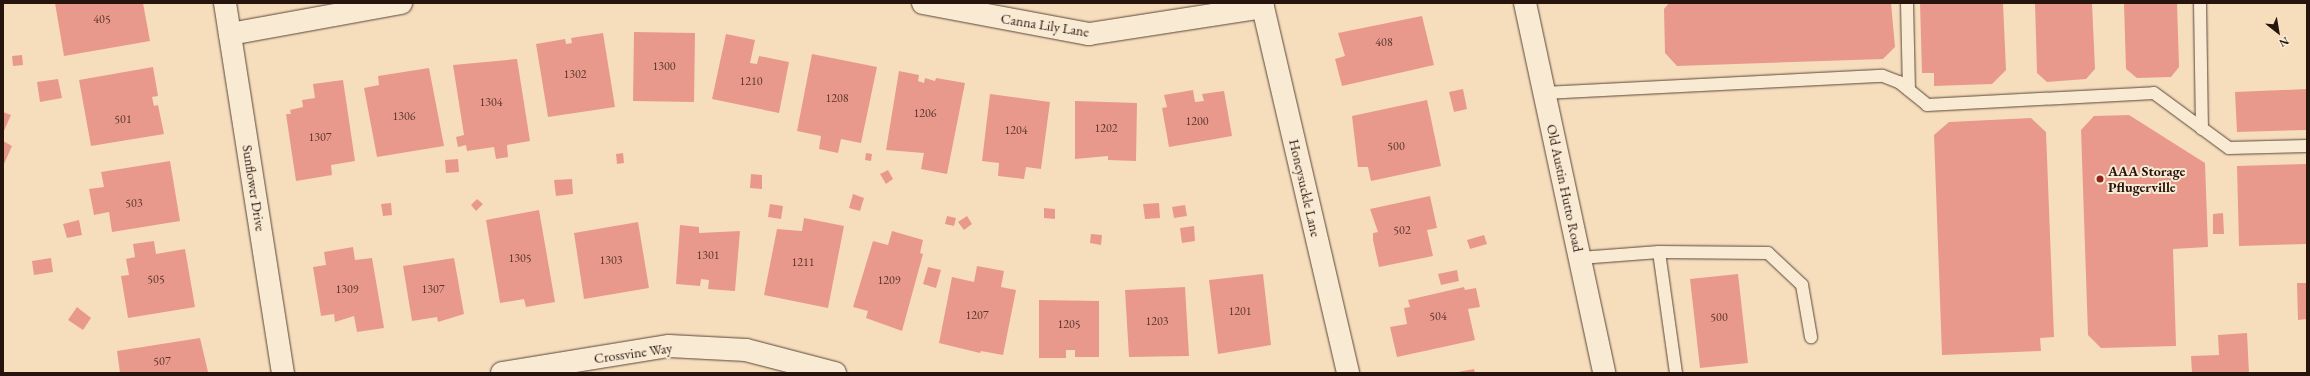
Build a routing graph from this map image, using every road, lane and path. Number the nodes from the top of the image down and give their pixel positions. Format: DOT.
graph roads {
  1 [pos="225,3"];
  2 [pos="401,3"];
  3 [pos="923,3"];
  4 [pos="1525,3"];
  5 [pos="1907,3"];
  6 [pos="2200,3"];
  7 [pos="1263,5"];
  8 [pos="230,34"];
  9 [pos="1909,90"];
  10 [pos="1544,93"];
  11 [pos="2202,129"];
  12 [pos="2307,146"];
  13 [pos="1658,252"];
  14 [pos="1580,258"];
  15 [pos="1811,337"];
  16 [pos="283,373"];
  17 [pos="502,373"];
  18 [pos="835,373"];
  19 [pos="1348,373"];
  20 [pos="1604,373"];
  21 [pos="1676,373"];
  1 -- 8 [label="street, Sunflower Drive"];
  2 -- 8 [label="street"];
  3 -- 7 [label="street, Canna Lily Lane"];
  4 -- 10 [label="street, Old Austin Hutto Road"];
  5 -- 9 [label="lane"];
  6 -- 11 [label="lane"];
  7 -- 19 [label="street, Honeysuckle Lane"];
  8 -- 16 [label="street, Sunflower Drive"];
  9 -- 10 [label="lane"];
  9 -- 11 [label="lane"];
  10 -- 14 [label="street, Old Austin Hutto Road"];
  11 -- 12 [label="lane"];
  13 -- 14 [label="lane"];
  13 -- 15 [label="lane"];
  13 -- 21 [label="lane"];
  14 -- 20 [label="street, Old Austin Hutto Road"];
  17 -- 18 [label="street, Crossvine Way"];
}
